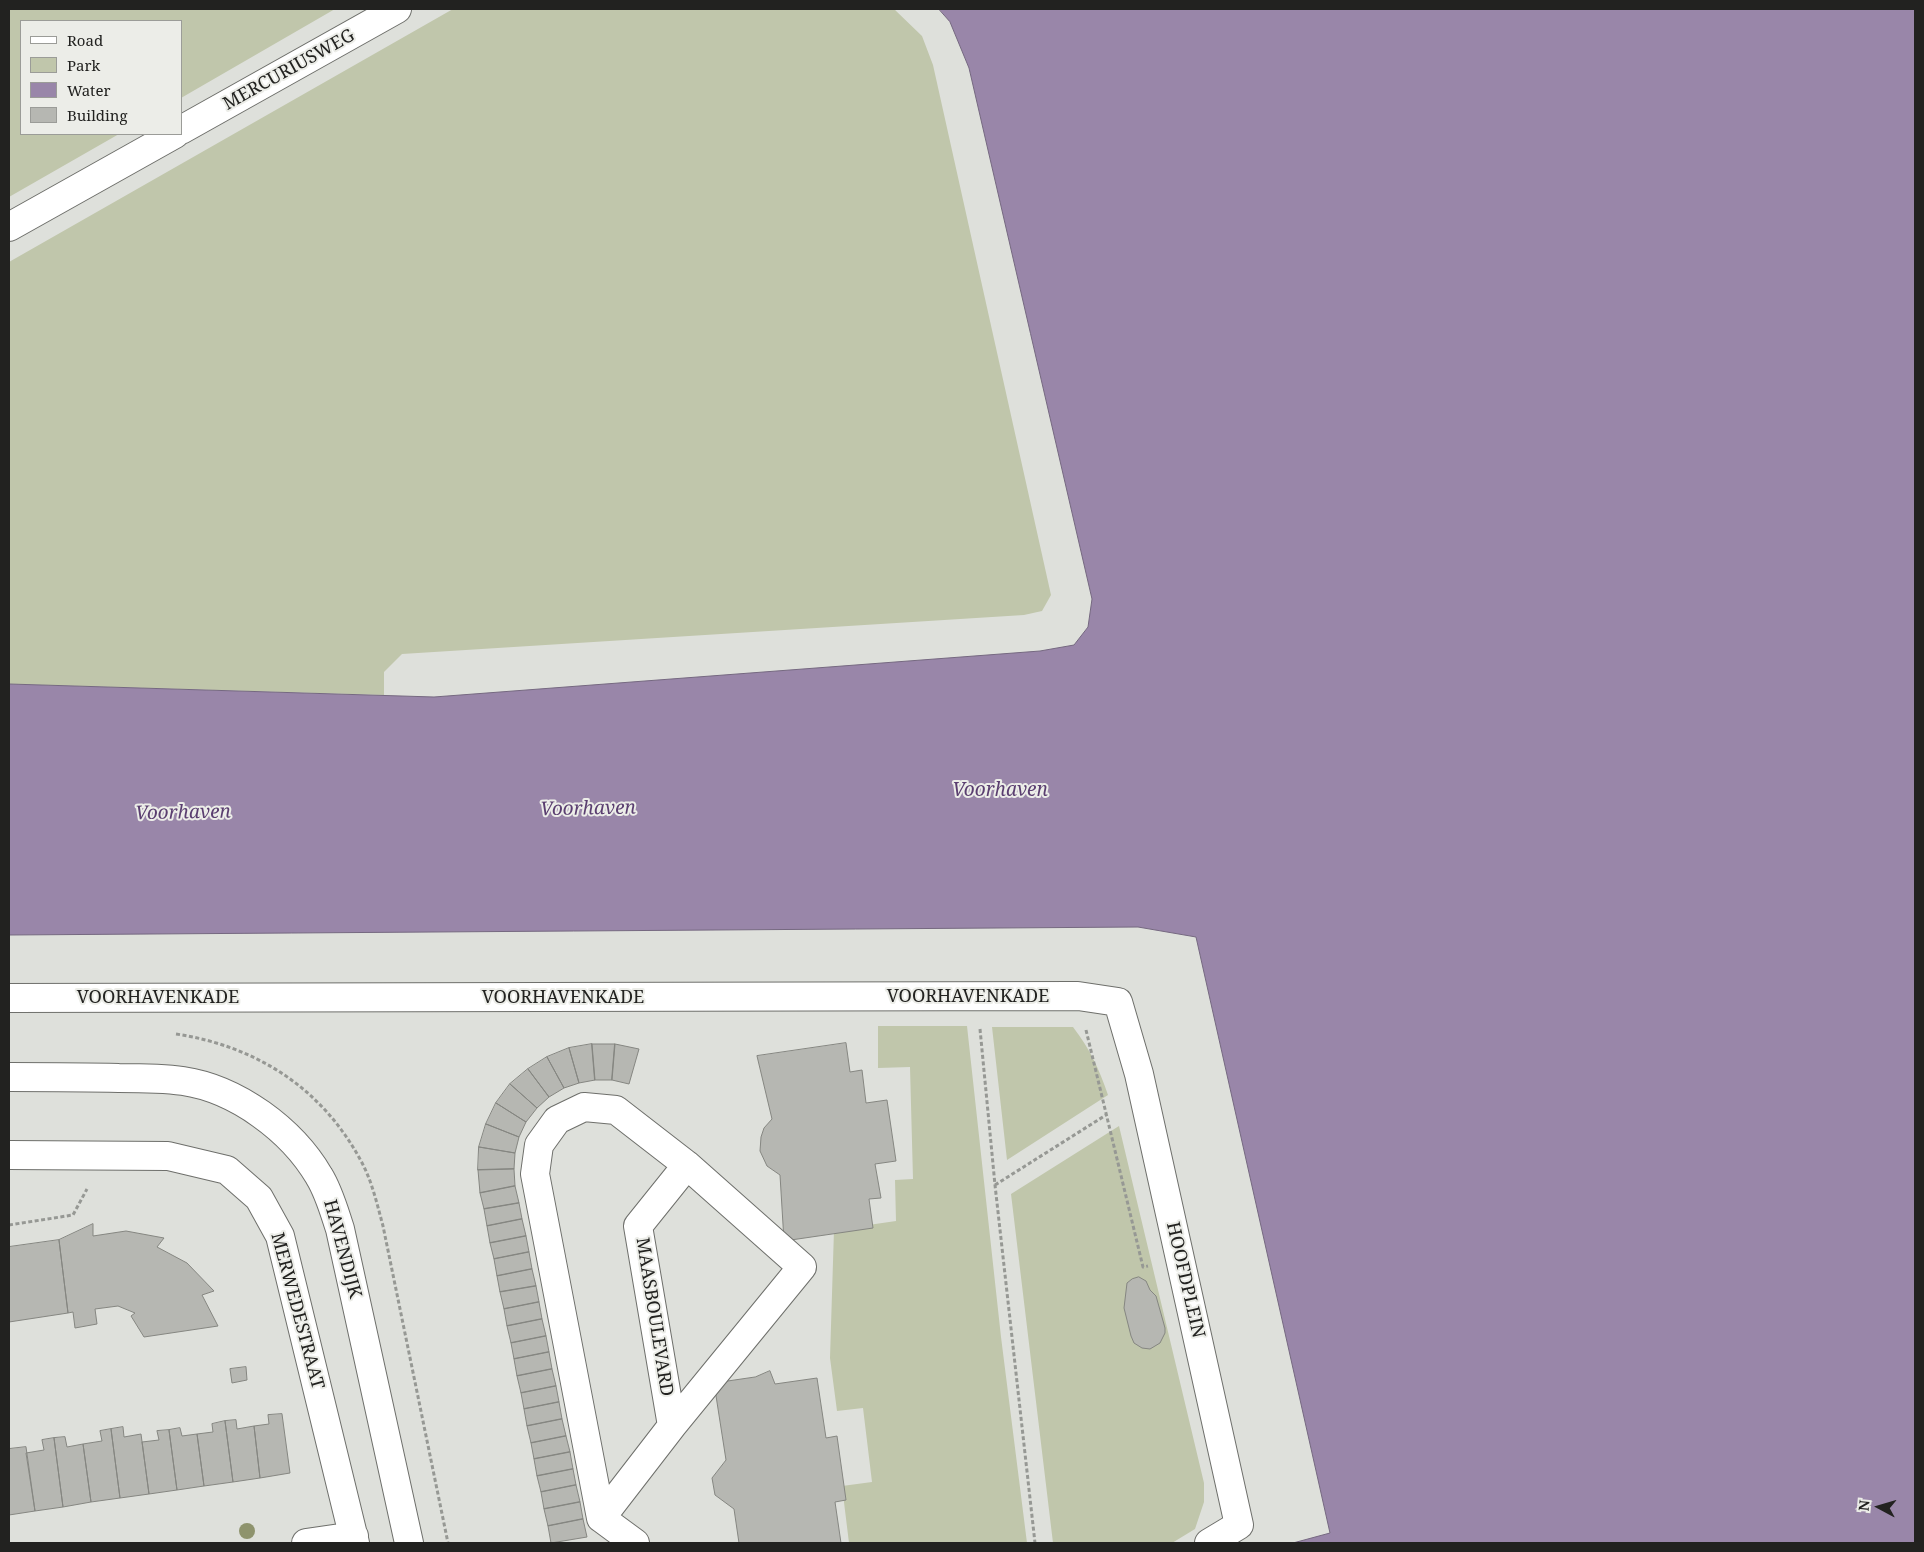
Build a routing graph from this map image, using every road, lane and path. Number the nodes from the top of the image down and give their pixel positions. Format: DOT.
graph roads {
  1 [pos="398,9"];
  2 [pos="182,129"];
  3 [pos="173,135"];
  4 [pos="9,228"];
  5 [pos="1078,996"];
  6 [pos="976,997"];
  7 [pos="9,998"];
  8 [pos="1118,1002"];
  9 [pos="9,1077"];
  10 [pos="1107,1114"];
  11 [pos="9,1155"];
  12 [pos="105,1155"];
  13 [pos="686,1165"];
  14 [pos="995,1185"];
  15 [pos="9,1225"];
  16 [pos="1180,1256"];
  17 [pos="672,1426"];
  18 [pos="601,1518"];
  19 [pos="354,1540"];
  20 [pos="306,1543"];
  21 [pos="409,1543"];
  22 [pos="635,1543"];
  23 [pos="1035,1543"];
  24 [pos="1209,1543"];
  1 -- 2 [label="street, MERCURIUSWEG"];
  3 -- 4 [label="street"];
  5 -- 6 [label="street, VOORHAVENKADE"];
  5 -- 8 [label="street, VOORHAVENKADE"];
  5 -- 10 [label="path"];
  6 -- 7 [label="street, VOORHAVENKADE"];
  6 -- 14 [label="path"];
  8 -- 16 [label="street, HOOFDPLEIN"];
  9 -- 21 [label="street, HAVENDIJK"];
  10 -- 14 [label="path"];
  10 -- 16 [label="path"];
  11 -- 12 [label="street, MERWEDESTRAAT"];
  12 -- 15 [label="path"];
  12 -- 19 [label="street, MERWEDESTRAAT"];
  13 -- 17 [label="street, MAASBOULEVARD"];
  13 -- 17 [label="street"];
  13 -- 18 [label="street"];
  14 -- 23 [label="path"];
  16 -- 24 [label="street, HOOFDPLEIN"];
  17 -- 18 [label="street"];
  18 -- 22 [label="street"];
  19 -- 20 [label="street"];
}
